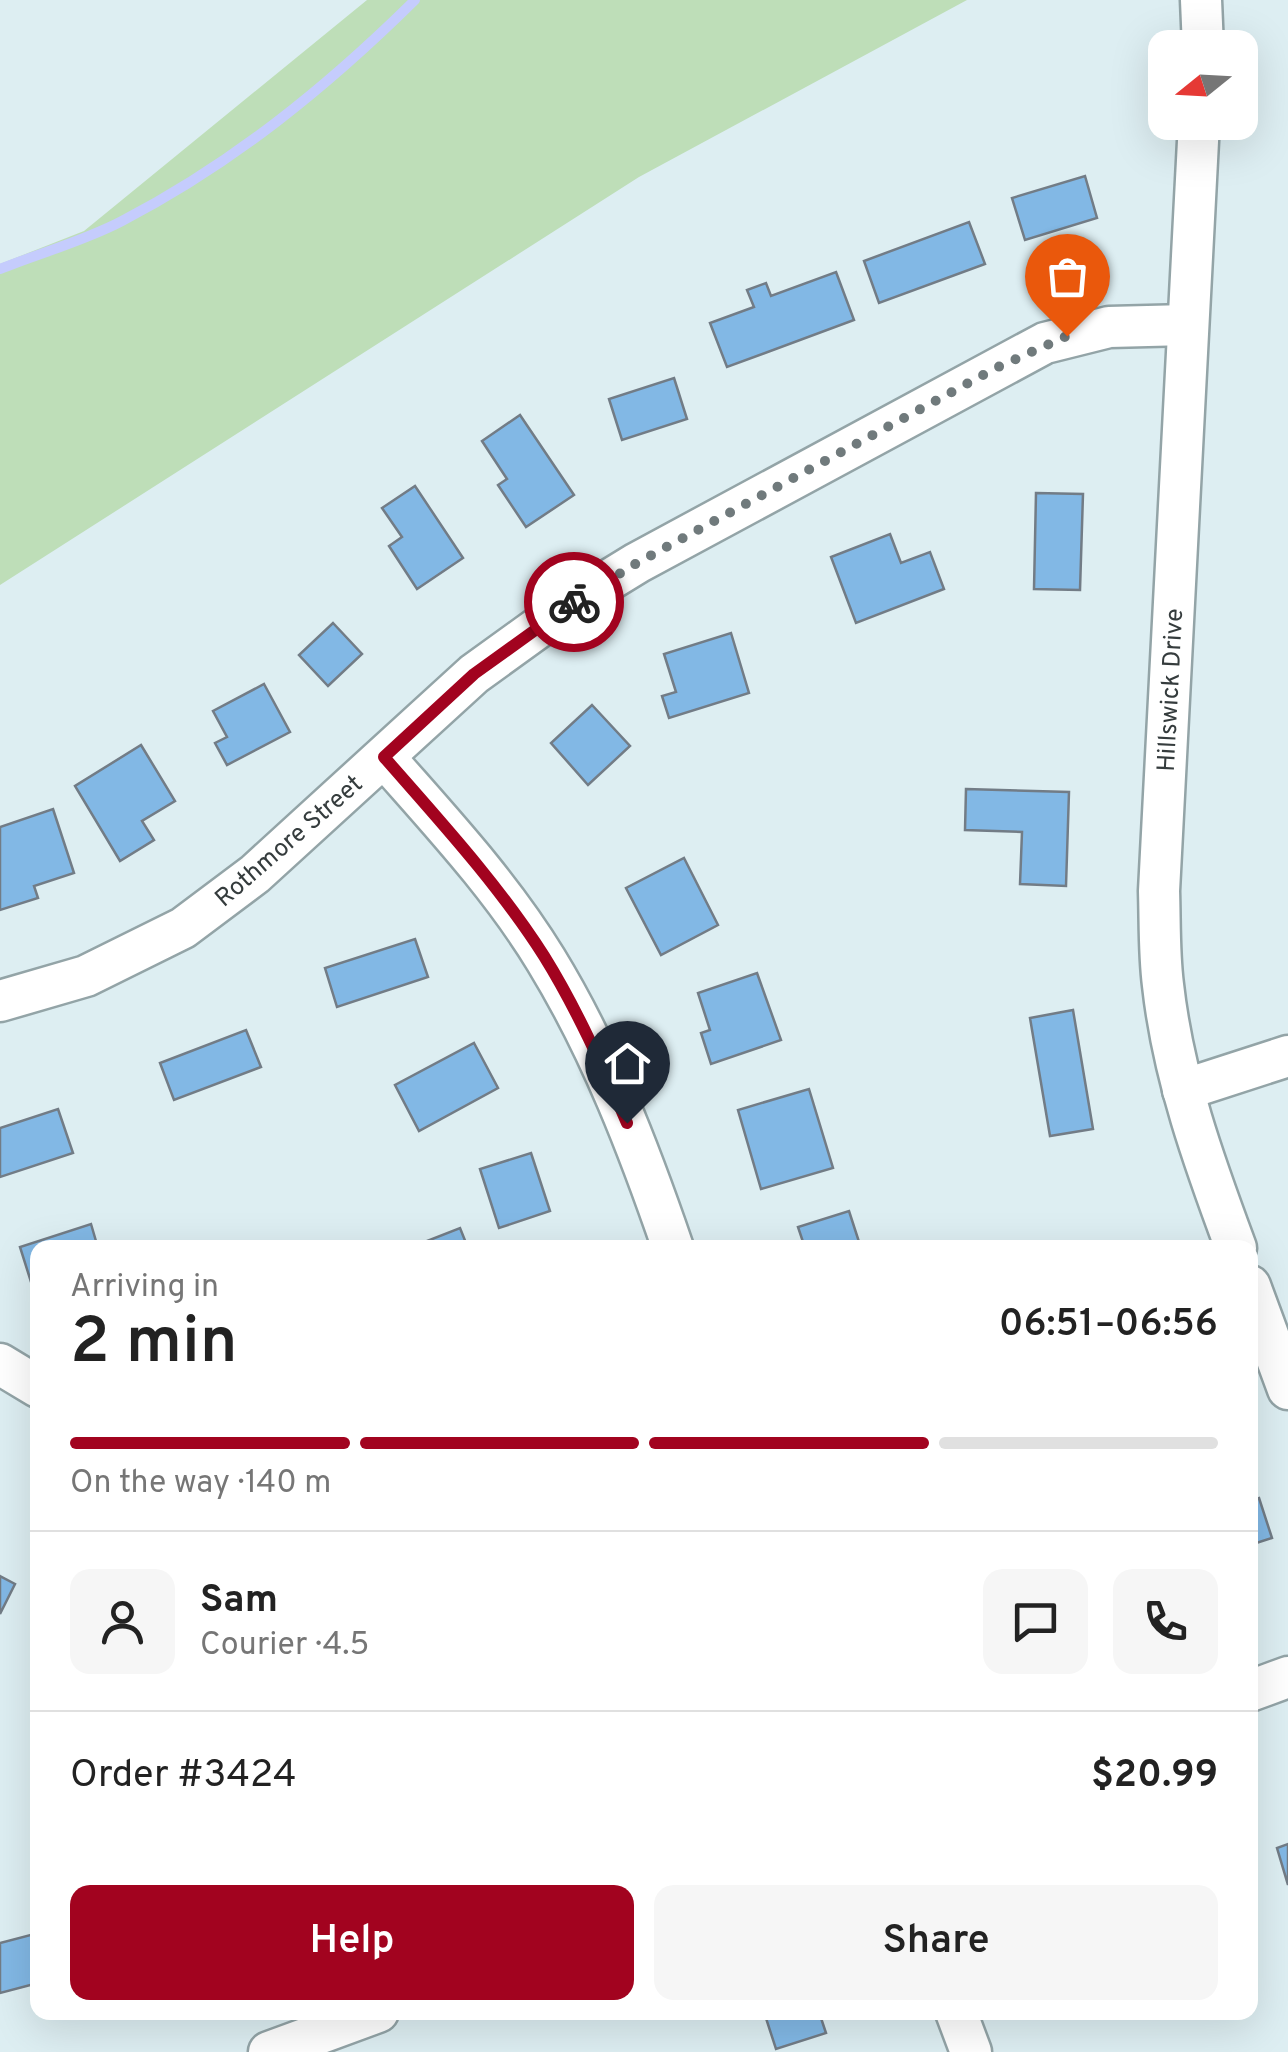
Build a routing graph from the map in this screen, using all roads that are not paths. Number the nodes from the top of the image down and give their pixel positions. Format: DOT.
graph roads {
  1 [pos="1201,0"];
  2 [pos="1202,30"];
  3 [pos="1198,140"];
  4 [pos="1188,325"];
  5 [pos="384,757"];
  6 [pos="0,1001"];
  7 [pos="1288,1056"];
  8 [pos="1183,1090"];
  9 [pos="670,1240"];
  10 [pos="1233,1240"];
  11 [pos="1258,1308"];
  12 [pos="0,1364"];
  13 [pos="30,1382"];
  14 [pos="1288,1389"];
  15 [pos="1288,1677"];
  16 [pos="1258,1689"];
  17 [pos="356,2020"];
  18 [pos="959,2020"];
  19 [pos="270,2052"];
  20 [pos="971,2052"];
  1 -- 2 [label="street"];
  3 -- 4 [label="street, Hillswick Drive"];
  4 -- 5 [label="street, Rothmore Street"];
  4 -- 8 [label="street, Hillswick Drive"];
  5 -- 6 [label="street, Rothmore Street"];
  5 -- 9 [label="street"];
  7 -- 8 [label="street"];
  8 -- 10 [label="street, Hillswick Drive"];
  11 -- 14 [label="street"];
  12 -- 13 [label="street"];
  15 -- 16 [label="street"];
  17 -- 19 [label="street"];
  18 -- 20 [label="street"];
}
